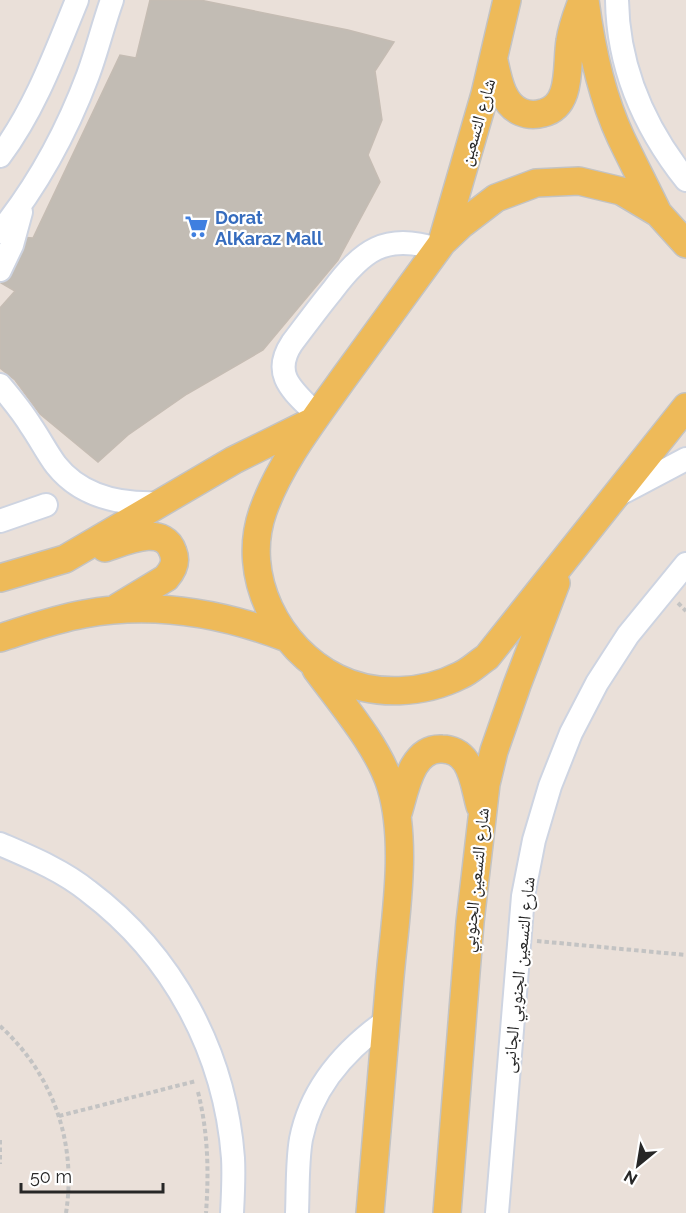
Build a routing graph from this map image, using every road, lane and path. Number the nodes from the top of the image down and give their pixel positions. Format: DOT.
graph roads {
  1 [pos="77,0"];
  2 [pos="111,0"];
  3 [pos="507,0"];
  4 [pos="584,0"];
  5 [pos="617,0"];
  6 [pos="494,60"];
  7 [pos="0,156"];
  8 [pos="686,180"];
  9 [pos="23,202"];
  10 [pos="676,230"];
  11 [pos="0,232"];
  12 [pos="440,246"];
  13 [pos="0,270"];
  14 [pos="0,385"];
  15 [pos="686,407"];
  16 [pos="315,418"];
  17 [pos="686,459"];
  18 [pos="616,496"];
  19 [pos="162,503"];
  20 [pos="46,505"];
  21 [pos="0,521"];
  22 [pos="65,559"];
  23 [pos="565,560"];
  24 [pos="686,564"];
  25 [pos="0,578"];
  26 [pos="114,609"];
  27 [pos="0,638"];
  28 [pos="287,638"];
  29 [pos="312,663"];
  30 [pos="397,813"];
  31 [pos="482,813"];
  32 [pos="0,844"];
  33 [pos="520,939"];
  34 [pos="686,955"];
  35 [pos="386,1021"];
  36 [pos="0,1027"];
  37 [pos="59,1116"];
  38 [pos="0,1140"];
  39 [pos="0,1164"];
  40 [pos="66,1213"];
  41 [pos="206,1213"];
  42 [pos="232,1213"];
  43 [pos="297,1213"];
  44 [pos="370,1213"];
  45 [pos="447,1213"];
  46 [pos="497,1213"];
  1 -- 7 [label="street"];
  2 -- 9 [label="street"];
  3 -- 6 [label="main road, شارع التسعين"];
  4 -- 6 [label="main road"];
  4 -- 10 [label="main road"];
  5 -- 8 [label="street"];
  6 -- 12 [label="main road, شارع التسعين"];
  9 -- 11 [label="street"];
  9 -- 13 [label="street"];
  10 -- 12 [label="main road"];
  12 -- 16 [label="main road"];
  12 -- 16 [label="street"];
  14 -- 19 [label="street"];
  15 -- 18 [label="main road"];
  16 -- 19 [label="main road"];
  16 -- 28 [label="main road"];
  17 -- 18 [label="street"];
  18 -- 23 [label="main road"];
  19 -- 22 [label="main road"];
  20 -- 21 [label="street"];
  22 -- 25 [label="main road"];
  22 -- 26 [label="main road"];
  23 -- 29 [label="main road"];
  23 -- 31 [label="main road, شارع التسعين الجنوبي"];
  24 -- 33 [label="street, شارع التسعين الجنوبي الجانبى"];
  26 -- 27 [label="main road"];
  26 -- 28 [label="main road"];
  28 -- 29 [label="main road"];
  29 -- 30 [label="main road"];
  30 -- 31 [label="main road"];
  30 -- 35 [label="main road"];
  31 -- 45 [label="main road, شارع التسعين الجنوبي"];
  32 -- 42 [label="street"];
  33 -- 34 [label="path"];
  33 -- 46 [label="street, شارع التسعين الجنوبي الجانبى"];
  35 -- 43 [label="street"];
  35 -- 44 [label="main road"];
  36 -- 37 [label="path"];
  37 -- 40 [label="path"];
  37 -- 41 [label="path"];
  38 -- 39 [label="path"];
}
